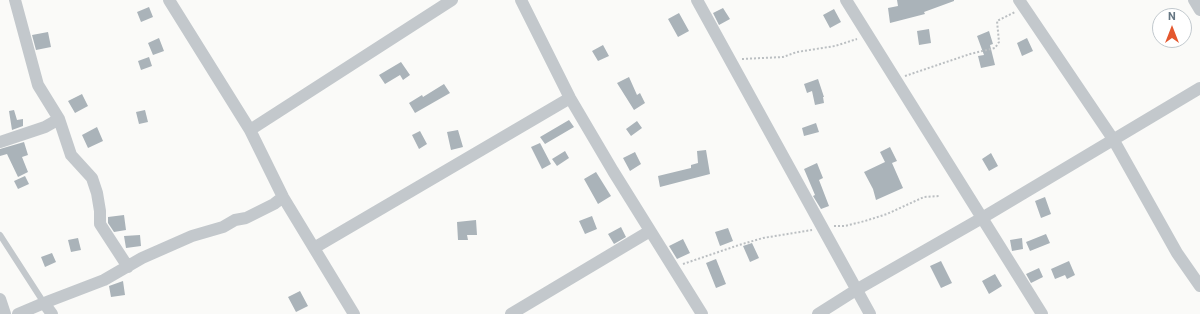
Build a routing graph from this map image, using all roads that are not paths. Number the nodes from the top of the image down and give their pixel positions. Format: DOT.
graph roads {
  1 [pos="15,0"];
  2 [pos="169,0"];
  3 [pos="452,0"];
  4 [pos="521,0"];
  5 [pos="697,0"];
  6 [pos="846,0"];
  7 [pos="1194,0"];
  8 [pos="1021,3"];
  9 [pos="1200,10"];
  10 [pos="1200,88"];
  11 [pos="570,98"];
  12 [pos="58,119"];
  13 [pos="250,130"];
  14 [pos="1113,139"];
  15 [pos="0,142"];
  16 [pos="283,196"];
  17 [pos="982,218"];
  18 [pos="650,231"];
  19 [pos="0,235"];
  20 [pos="314,248"];
  21 [pos="128,267"];
  22 [pos="1200,286"];
  23 [pos="856,290"];
  24 [pos="0,299"];
  25 [pos="44,303"];
  26 [pos="5,314"];
  27 [pos="18,314"];
  28 [pos="52,314"];
  29 [pos="354,314"];
  30 [pos="511,314"];
  31 [pos="702,314"];
  32 [pos="818,314"];
  33 [pos="870,314"];
  34 [pos="1042,314"];
  1 -- 12 [label="street"];
  2 -- 13 [label="street"];
  3 -- 13 [label="street"];
  4 -- 11 [label="street"];
  5 -- 23 [label="street"];
  6 -- 17 [label="street"];
  7 -- 9 [label="street"];
  8 -- 14 [label="street"];
  10 -- 14 [label="street"];
  11 -- 18 [label="street"];
  11 -- 20 [label="street"];
  12 -- 15 [label="street"];
  12 -- 21 [label="street"];
  13 -- 16 [label="street"];
  14 -- 17 [label="street"];
  14 -- 22 [label="street"];
  16 -- 20 [label="street"];
  16 -- 21 [label="street"];
  17 -- 23 [label="street"];
  17 -- 34 [label="street"];
  18 -- 30 [label="street"];
  18 -- 31 [label="street"];
  19 -- 25 [label="lane"];
  20 -- 29 [label="street"];
  21 -- 25 [label="street"];
  23 -- 32 [label="street"];
  23 -- 33 [label="street"];
  24 -- 26 [label="street"];
  25 -- 27 [label="street"];
  25 -- 28 [label="street"];
}
